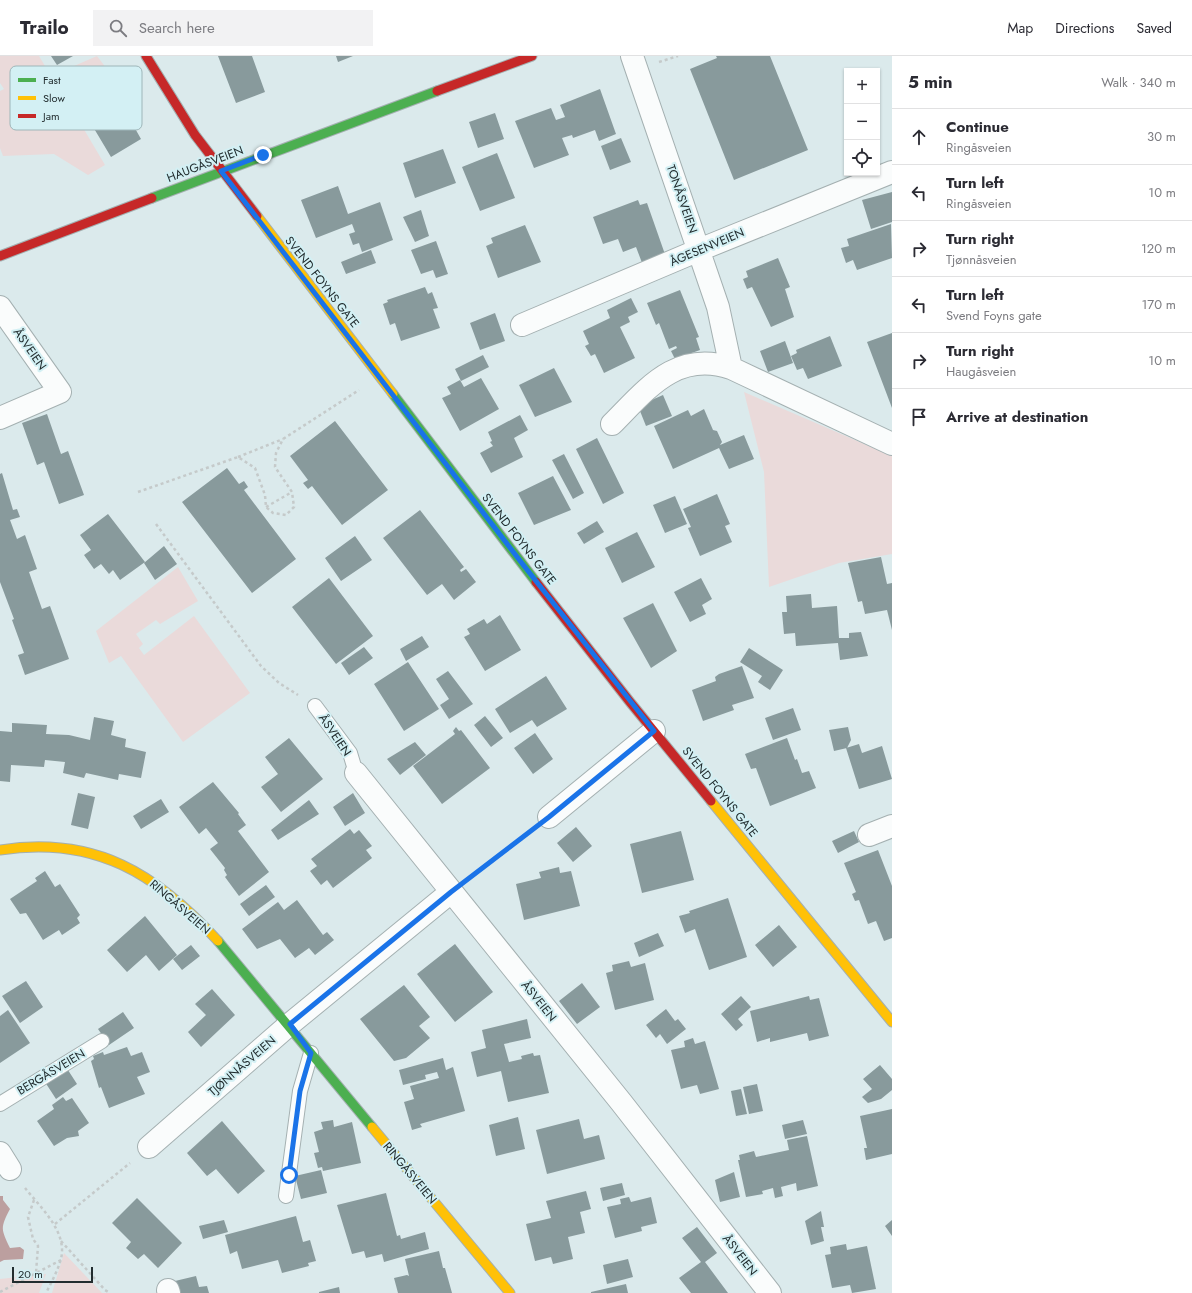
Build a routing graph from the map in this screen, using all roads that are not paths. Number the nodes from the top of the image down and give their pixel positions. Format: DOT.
graph roads {
  1 [pos="146,56"];
  2 [pos="532,56"];
  3 [pos="632,56"];
  4 [pos="221,171"];
  5 [pos="892,172"];
  6 [pos="699,250"];
  7 [pos="0,256"];
  8 [pos="0,307"];
  9 [pos="522,325"];
  10 [pos="731,368"];
  11 [pos="7,416"];
  12 [pos="612,424"];
  13 [pos="892,444"];
  14 [pos="315,706"];
  15 [pos="654,731"];
  16 [pos="356,773"];
  17 [pos="549,817"];
  18 [pos="892,826"];
  19 [pos="869,835"];
  20 [pos="0,850"];
  21 [pos="451,892"];
  22 [pos="892,1022"];
  23 [pos="290,1024"];
  24 [pos="102,1041"];
  25 [pos="311,1053"];
  26 [pos="0,1104"];
  27 [pos="149,1147"];
  28 [pos="286,1196"];
  29 [pos="510,1293"];
  30 [pos="770,1293"];
  1 -- 4 [label="street, SVEND FOYNS GATE"];
  2 -- 4 [label="street, HAUGÅSVEIEN"];
  3 -- 6 [label="street, TONÅSVEIEN"];
  4 -- 7 [label="street, HAUGÅSVEIEN"];
  4 -- 15 [label="street, SVEND FOYNS GATE"];
  5 -- 6 [label="street, ÅGESENVEIEN"];
  6 -- 9 [label="street, ÅGESENVEIEN"];
  6 -- 10 [label="street, TONÅSVEIEN"];
  8 -- 11 [label="street, ÅSVEIEN"];
  10 -- 12 [label="street"];
  10 -- 13 [label="street"];
  14 -- 16 [label="lane, ÅSVEIEN"];
  15 -- 17 [label="street"];
  15 -- 22 [label="street, SVEND FOYNS GATE"];
  16 -- 21 [label="street, ÅSVEIEN"];
  18 -- 19 [label="street"];
  20 -- 23 [label="street, RINGÅSVEIEN"];
  21 -- 23 [label="street, TJØNNÅSVEIEN"];
  21 -- 30 [label="street, ÅSVEIEN"];
  23 -- 25 [label="street, RINGÅSVEIEN"];
  23 -- 27 [label="street, TJØNNÅSVEIEN"];
  24 -- 26 [label="lane, BERGÅSVEIEN"];
  25 -- 28 [label="lane"];
  25 -- 29 [label="street, RINGÅSVEIEN"];
}
